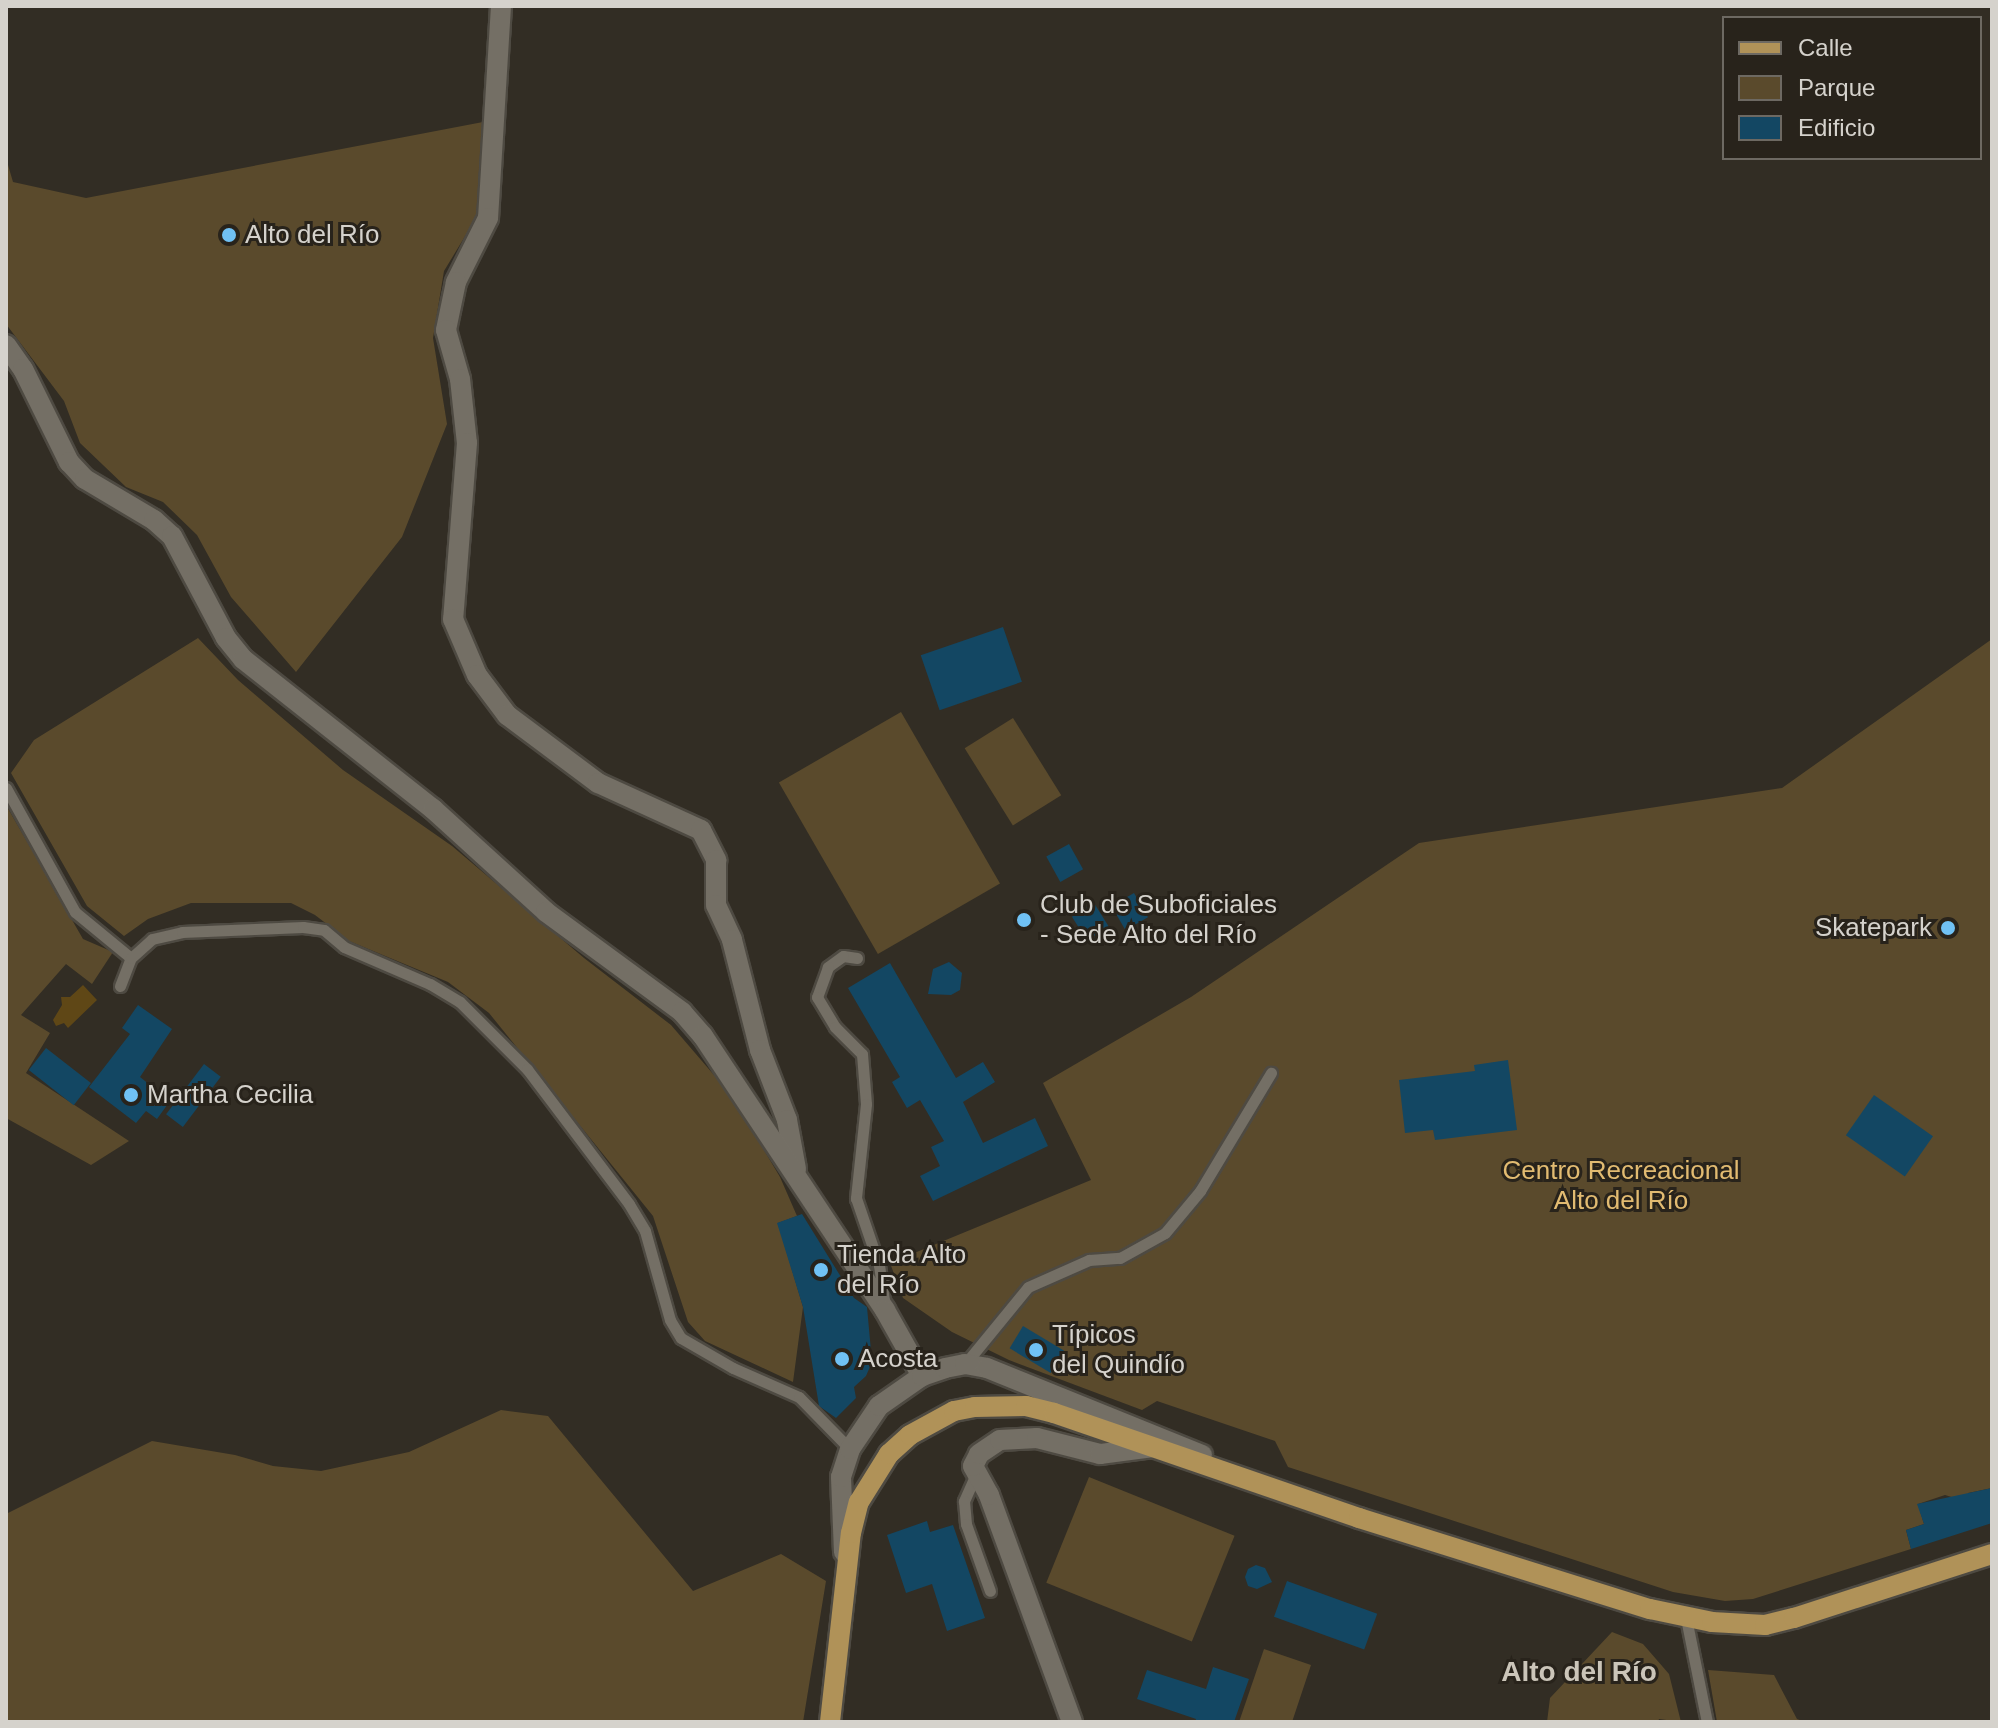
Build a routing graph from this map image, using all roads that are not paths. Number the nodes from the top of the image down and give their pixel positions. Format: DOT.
graph roads {
  1 [pos="501,6"];
  2 [pos="6,345"];
  3 [pos="6,788"];
  4 [pos="131,958"];
  5 [pos="857,958"];
  6 [pos="120,986"];
  7 [pos="1271,1073"];
  8 [pos="798,1177"];
  9 [pos="885,1310"];
  10 [pos="965,1364"];
  11 [pos="922,1376"];
  12 [pos="1153,1447"];
  13 [pos="850,1449"];
  14 [pos="976,1474"];
  15 [pos="1320,1504"];
  16 [pos="1992,1554"];
  17 [pos="846,1576"];
  18 [pos="990,1591"];
  19 [pos="1686,1618"];
  20 [pos="830,1722"];
  21 [pos="1072,1722"];
  22 [pos="1707,1722"];
  1 -- 8 [label="street"];
  2 -- 8 [label="street"];
  3 -- 4 [label="lane"];
  4 -- 6 [label="lane"];
  4 -- 13 [label="lane"];
  5 -- 9 [label="lane"];
  7 -- 10 [label="lane"];
  8 -- 9 [label="street"];
  9 -- 11 [label="street"];
  10 -- 11 [label="street"];
  10 -- 15 [label="street"];
  11 -- 13 [label="street"];
  12 -- 14 [label="street"];
  12 -- 15 [label="main road"];
  12 -- 17 [label="main road"];
  13 -- 17 [label="street"];
  14 -- 18 [label="lane"];
  14 -- 21 [label="street"];
  15 -- 19 [label="main road"];
  16 -- 19 [label="main road"];
  17 -- 20 [label="main road"];
  19 -- 22 [label="lane"];
}
